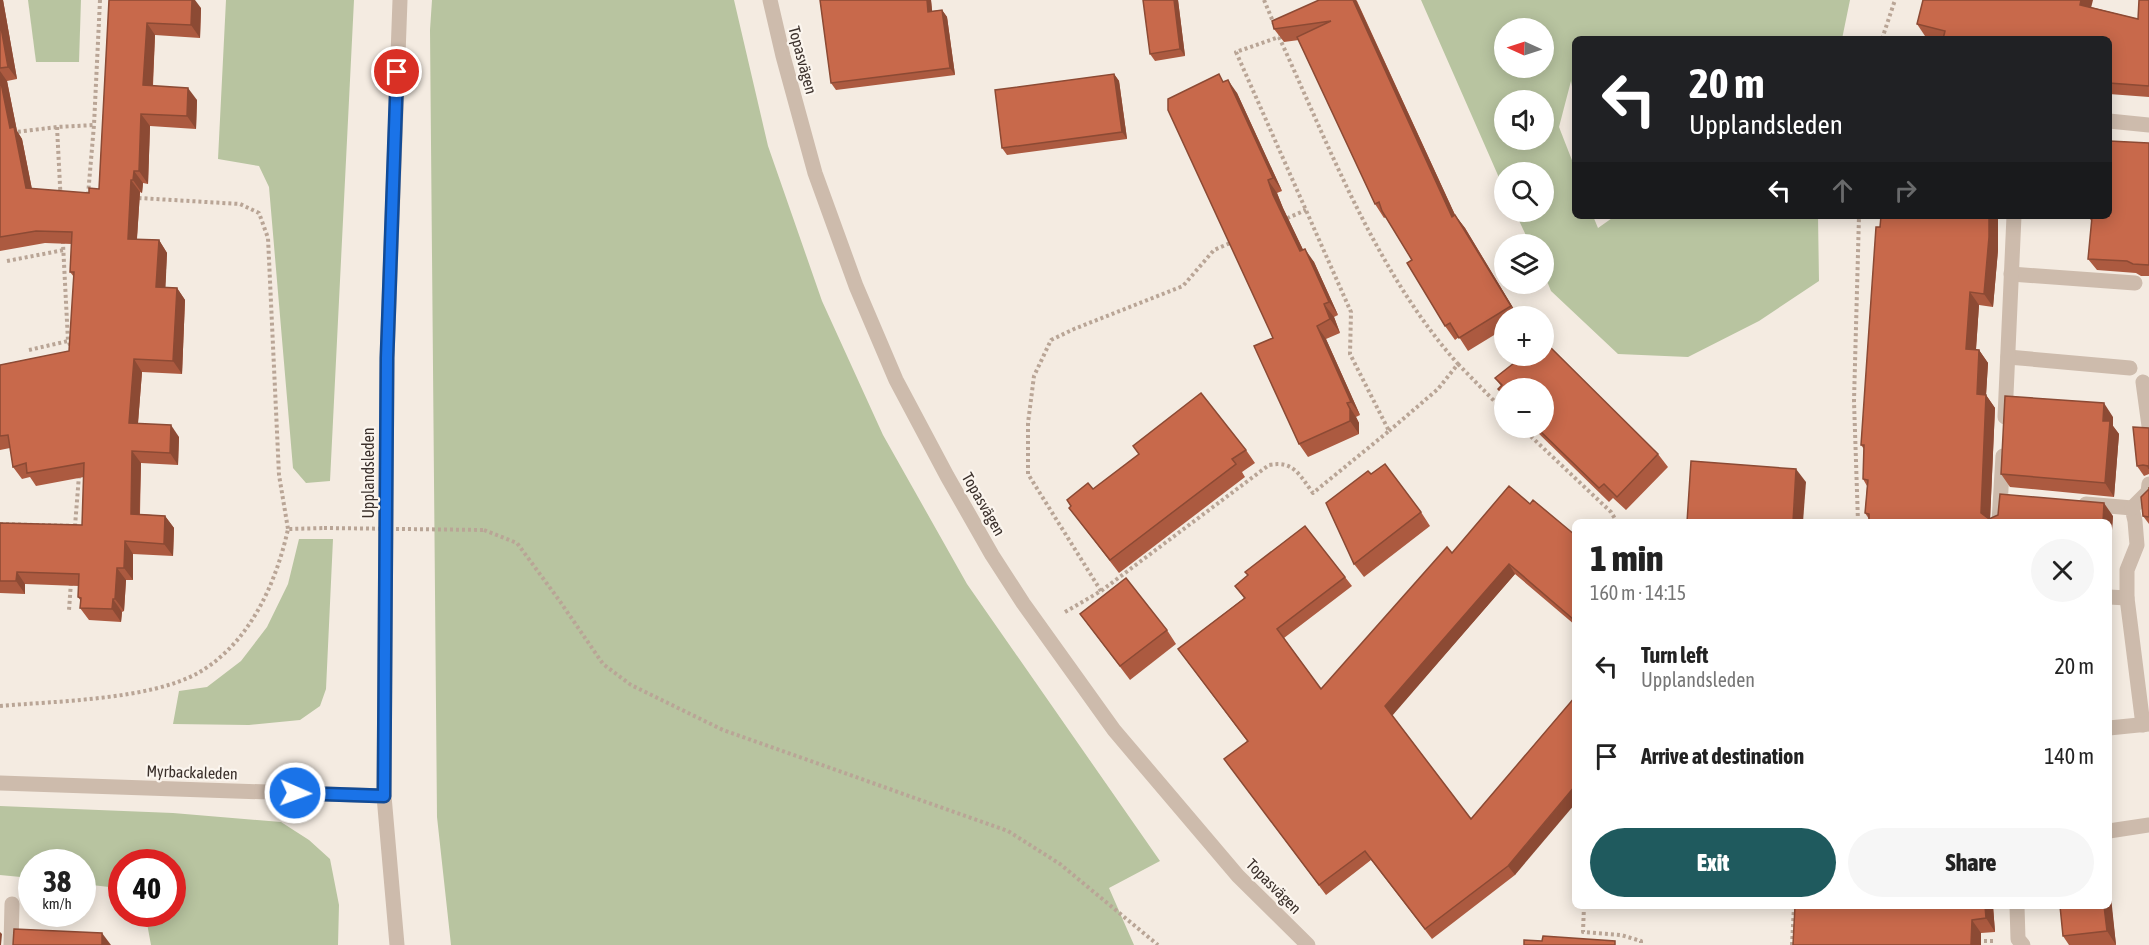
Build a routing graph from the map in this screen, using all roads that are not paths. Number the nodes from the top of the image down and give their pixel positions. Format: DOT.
graph roads {
  1 [pos="399,0"];
  2 [pos="770,0"];
  3 [pos="2112,122"];
  4 [pos="2149,125"];
  5 [pos="2014,219"];
  6 [pos="2011,274"];
  7 [pos="2135,283"];
  8 [pos="2007,357"];
  9 [pos="2130,368"];
  10 [pos="2143,382"];
  11 [pos="2149,426"];
  12 [pos="2149,484"];
  13 [pos="2072,502"];
  14 [pos="2132,508"];
  15 [pos="2001,519"];
  16 [pos="2112,597"];
  17 [pos="2127,598"];
  18 [pos="2146,724"];
  19 [pos="2112,728"];
  20 [pos="0,783"];
  21 [pos="384,796"];
  22 [pos="2149,825"];
  23 [pos="2112,831"];
  24 [pos="12,904"];
  25 [pos="2017,909"];
  26 [pos="2021,942"];
  27 [pos="11,945"];
  28 [pos="397,945"];
  29 [pos="1308,945"];
  1 -- 21 [label="street, Upplandsleden"];
  2 -- 29 [label="street, Topasvägen"];
  3 -- 4 [label="street"];
  5 -- 6 [label="street"];
  6 -- 7 [label="street"];
  6 -- 8 [label="street"];
  8 -- 9 [label="street"];
  8 -- 15 [label="street"];
  10 -- 11 [label="street"];
  12 -- 14 [label="street"];
  13 -- 14 [label="street"];
  14 -- 17 [label="street"];
  16 -- 17 [label="street"];
  17 -- 18 [label="street"];
  18 -- 19 [label="street"];
  20 -- 21 [label="street, Myrbackaleden"];
  21 -- 28 [label="street, Upplandsleden"];
  22 -- 23 [label="street"];
  24 -- 27 [label="street"];
  25 -- 26 [label="street"];
}
